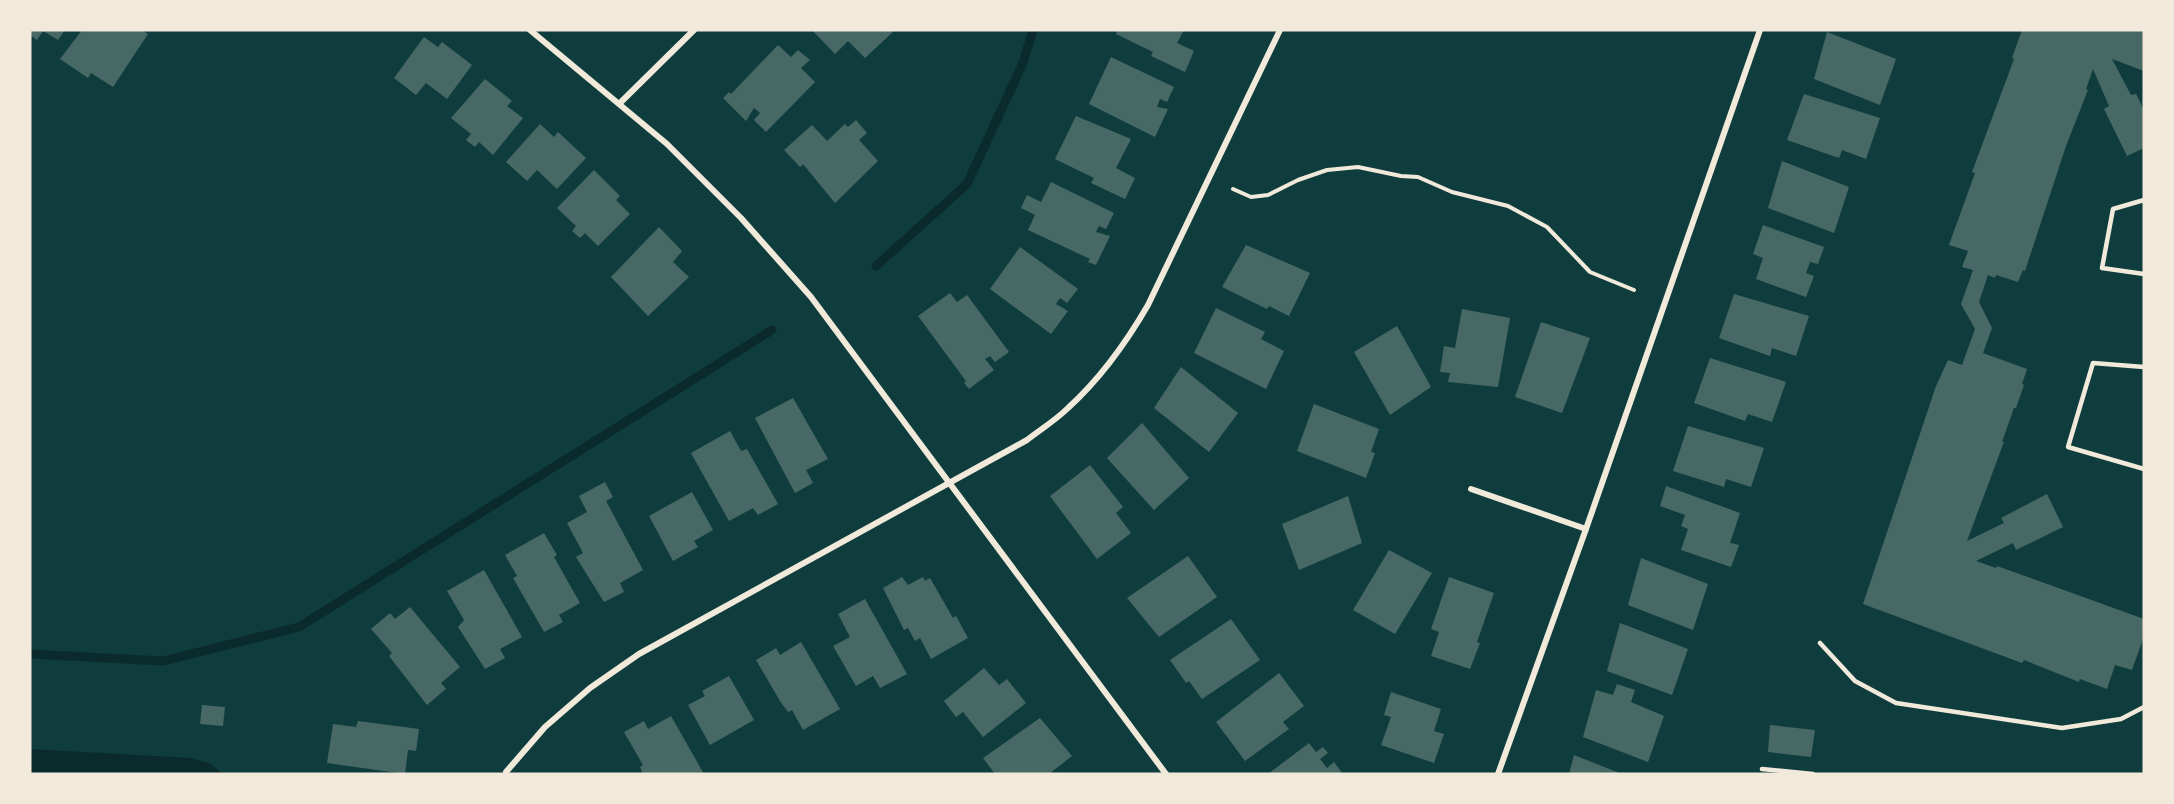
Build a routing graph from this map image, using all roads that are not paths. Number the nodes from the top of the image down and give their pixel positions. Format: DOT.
graph roads {
  1 [pos="530,30"];
  2 [pos="694,30"];
  3 [pos="1280,30"];
  4 [pos="1760,30"];
  5 [pos="620,103"];
  6 [pos="2144,200"];
  7 [pos="2144,274"];
  8 [pos="2144,367"];
  9 [pos="2144,469"];
  10 [pos="951,483"];
  11 [pos="1471,489"];
  12 [pos="1586,530"];
  13 [pos="1820,643"];
  14 [pos="2144,706"];
  15 [pos="1762,769"];
  16 [pos="506,772"];
  17 [pos="1166,774"];
  18 [pos="1498,774"];
  19 [pos="1813,774"];
  1 -- 5 [label="street"];
  2 -- 5 [label="street"];
  3 -- 10 [label="street"];
  4 -- 12 [label="street"];
  5 -- 10 [label="street"];
  6 -- 7 [label="lane"];
  8 -- 9 [label="lane"];
  10 -- 16 [label="street"];
  10 -- 17 [label="street"];
  11 -- 12 [label="street"];
  12 -- 18 [label="street"];
  13 -- 14 [label="lane"];
  15 -- 19 [label="lane"];
}
